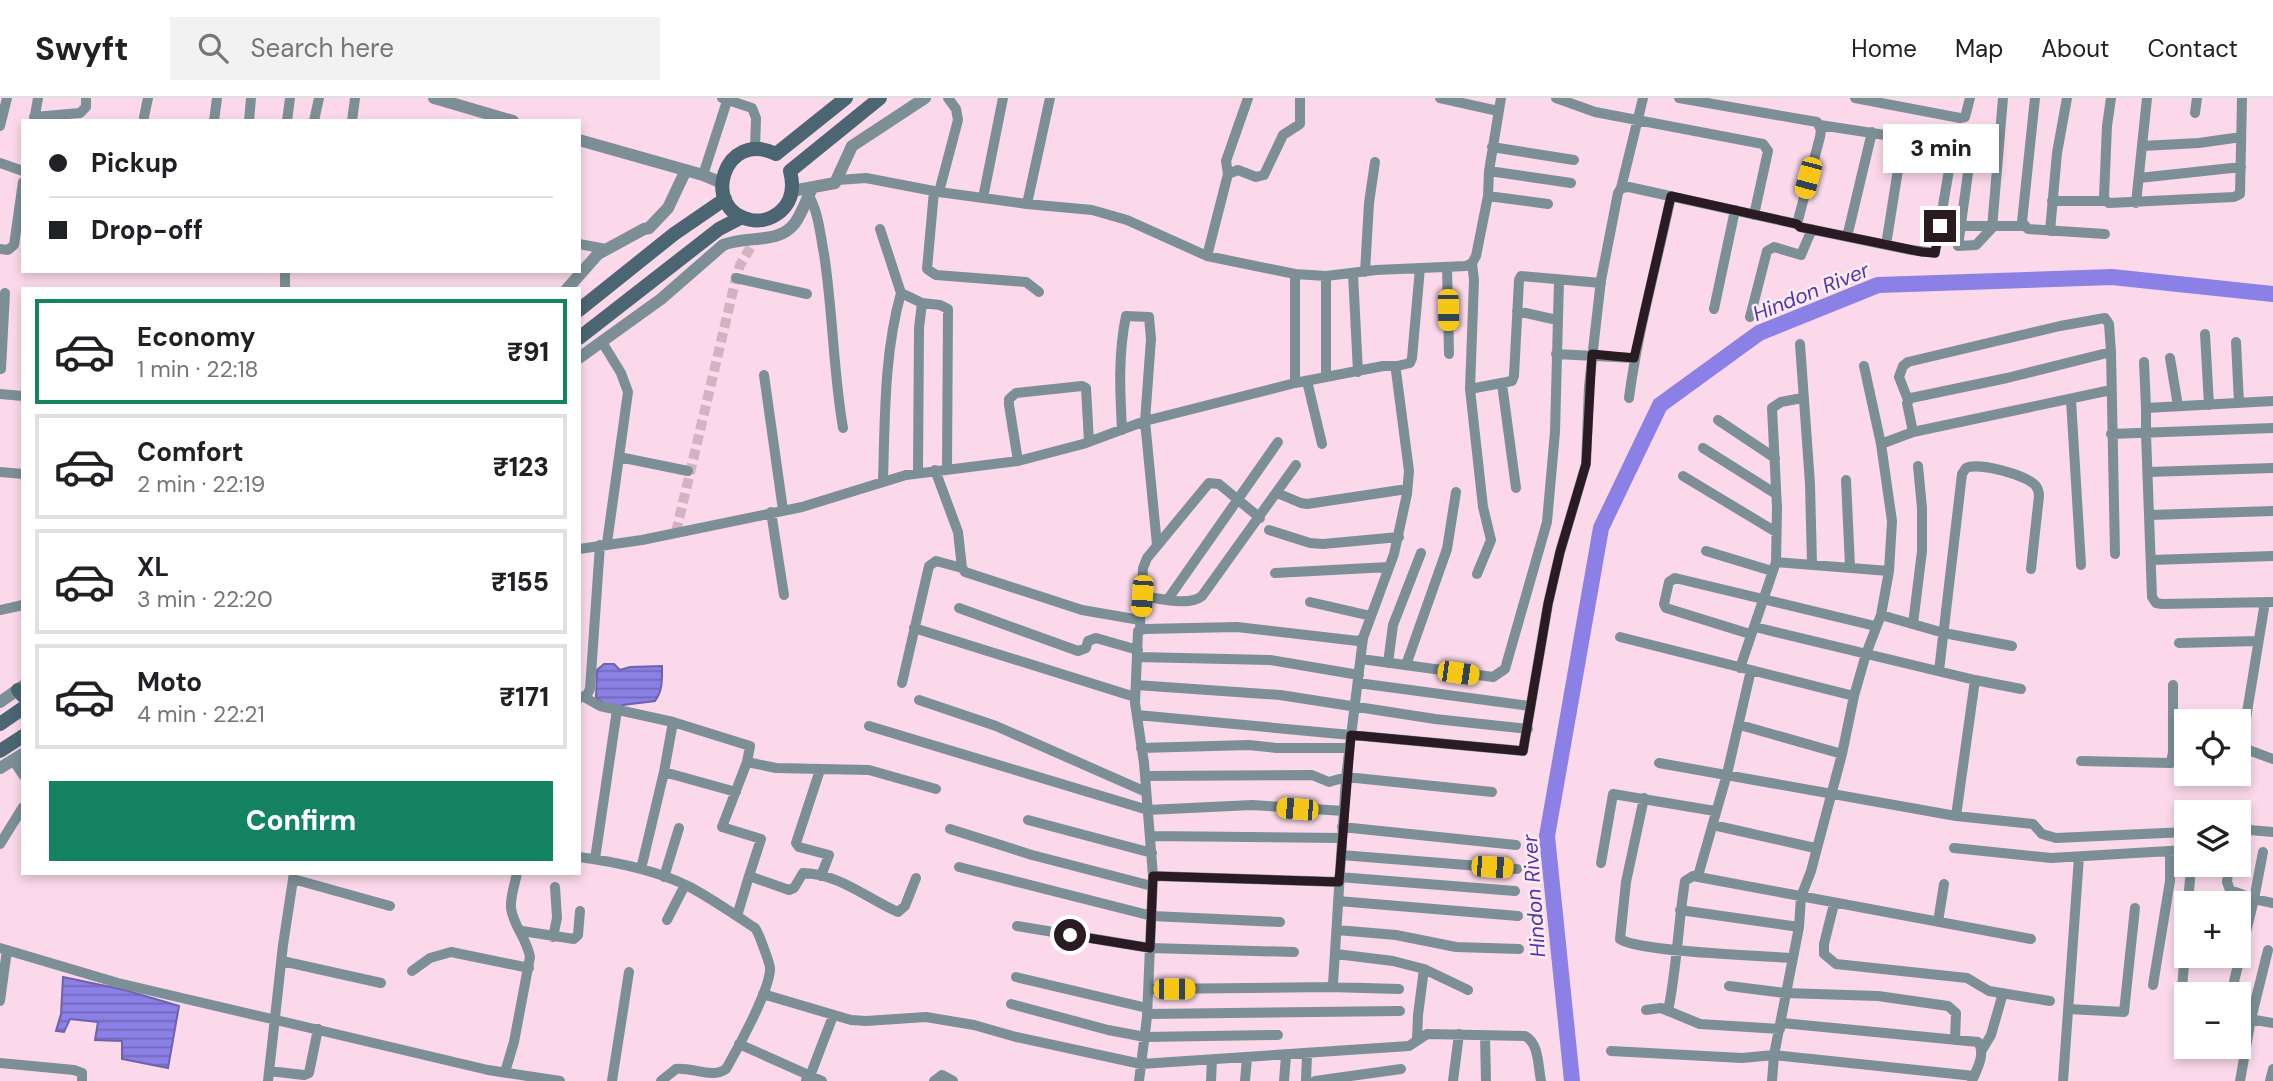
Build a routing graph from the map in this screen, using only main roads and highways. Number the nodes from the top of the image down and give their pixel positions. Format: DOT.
graph roads {
  1 [pos="846,98"];
  2 [pos="880,98"];
  3 [pos="725,200"];
  4 [pos="742,217"];
  5 [pos="581,308"];
  6 [pos="581,336"];
  7 [pos="21,709"];
  8 [pos="0,724"];
  9 [pos="21,739"];
  10 [pos="7,759"];
  1 -- 3 [label="main road"];
  2 -- 4 [label="main road"];
  3 -- 4 [label="main road"];
  3 -- 5 [label="main road"];
  4 -- 6 [label="main road"];
  7 -- 8 [label="main road"];
  9 -- 10 [label="main road"];
}
